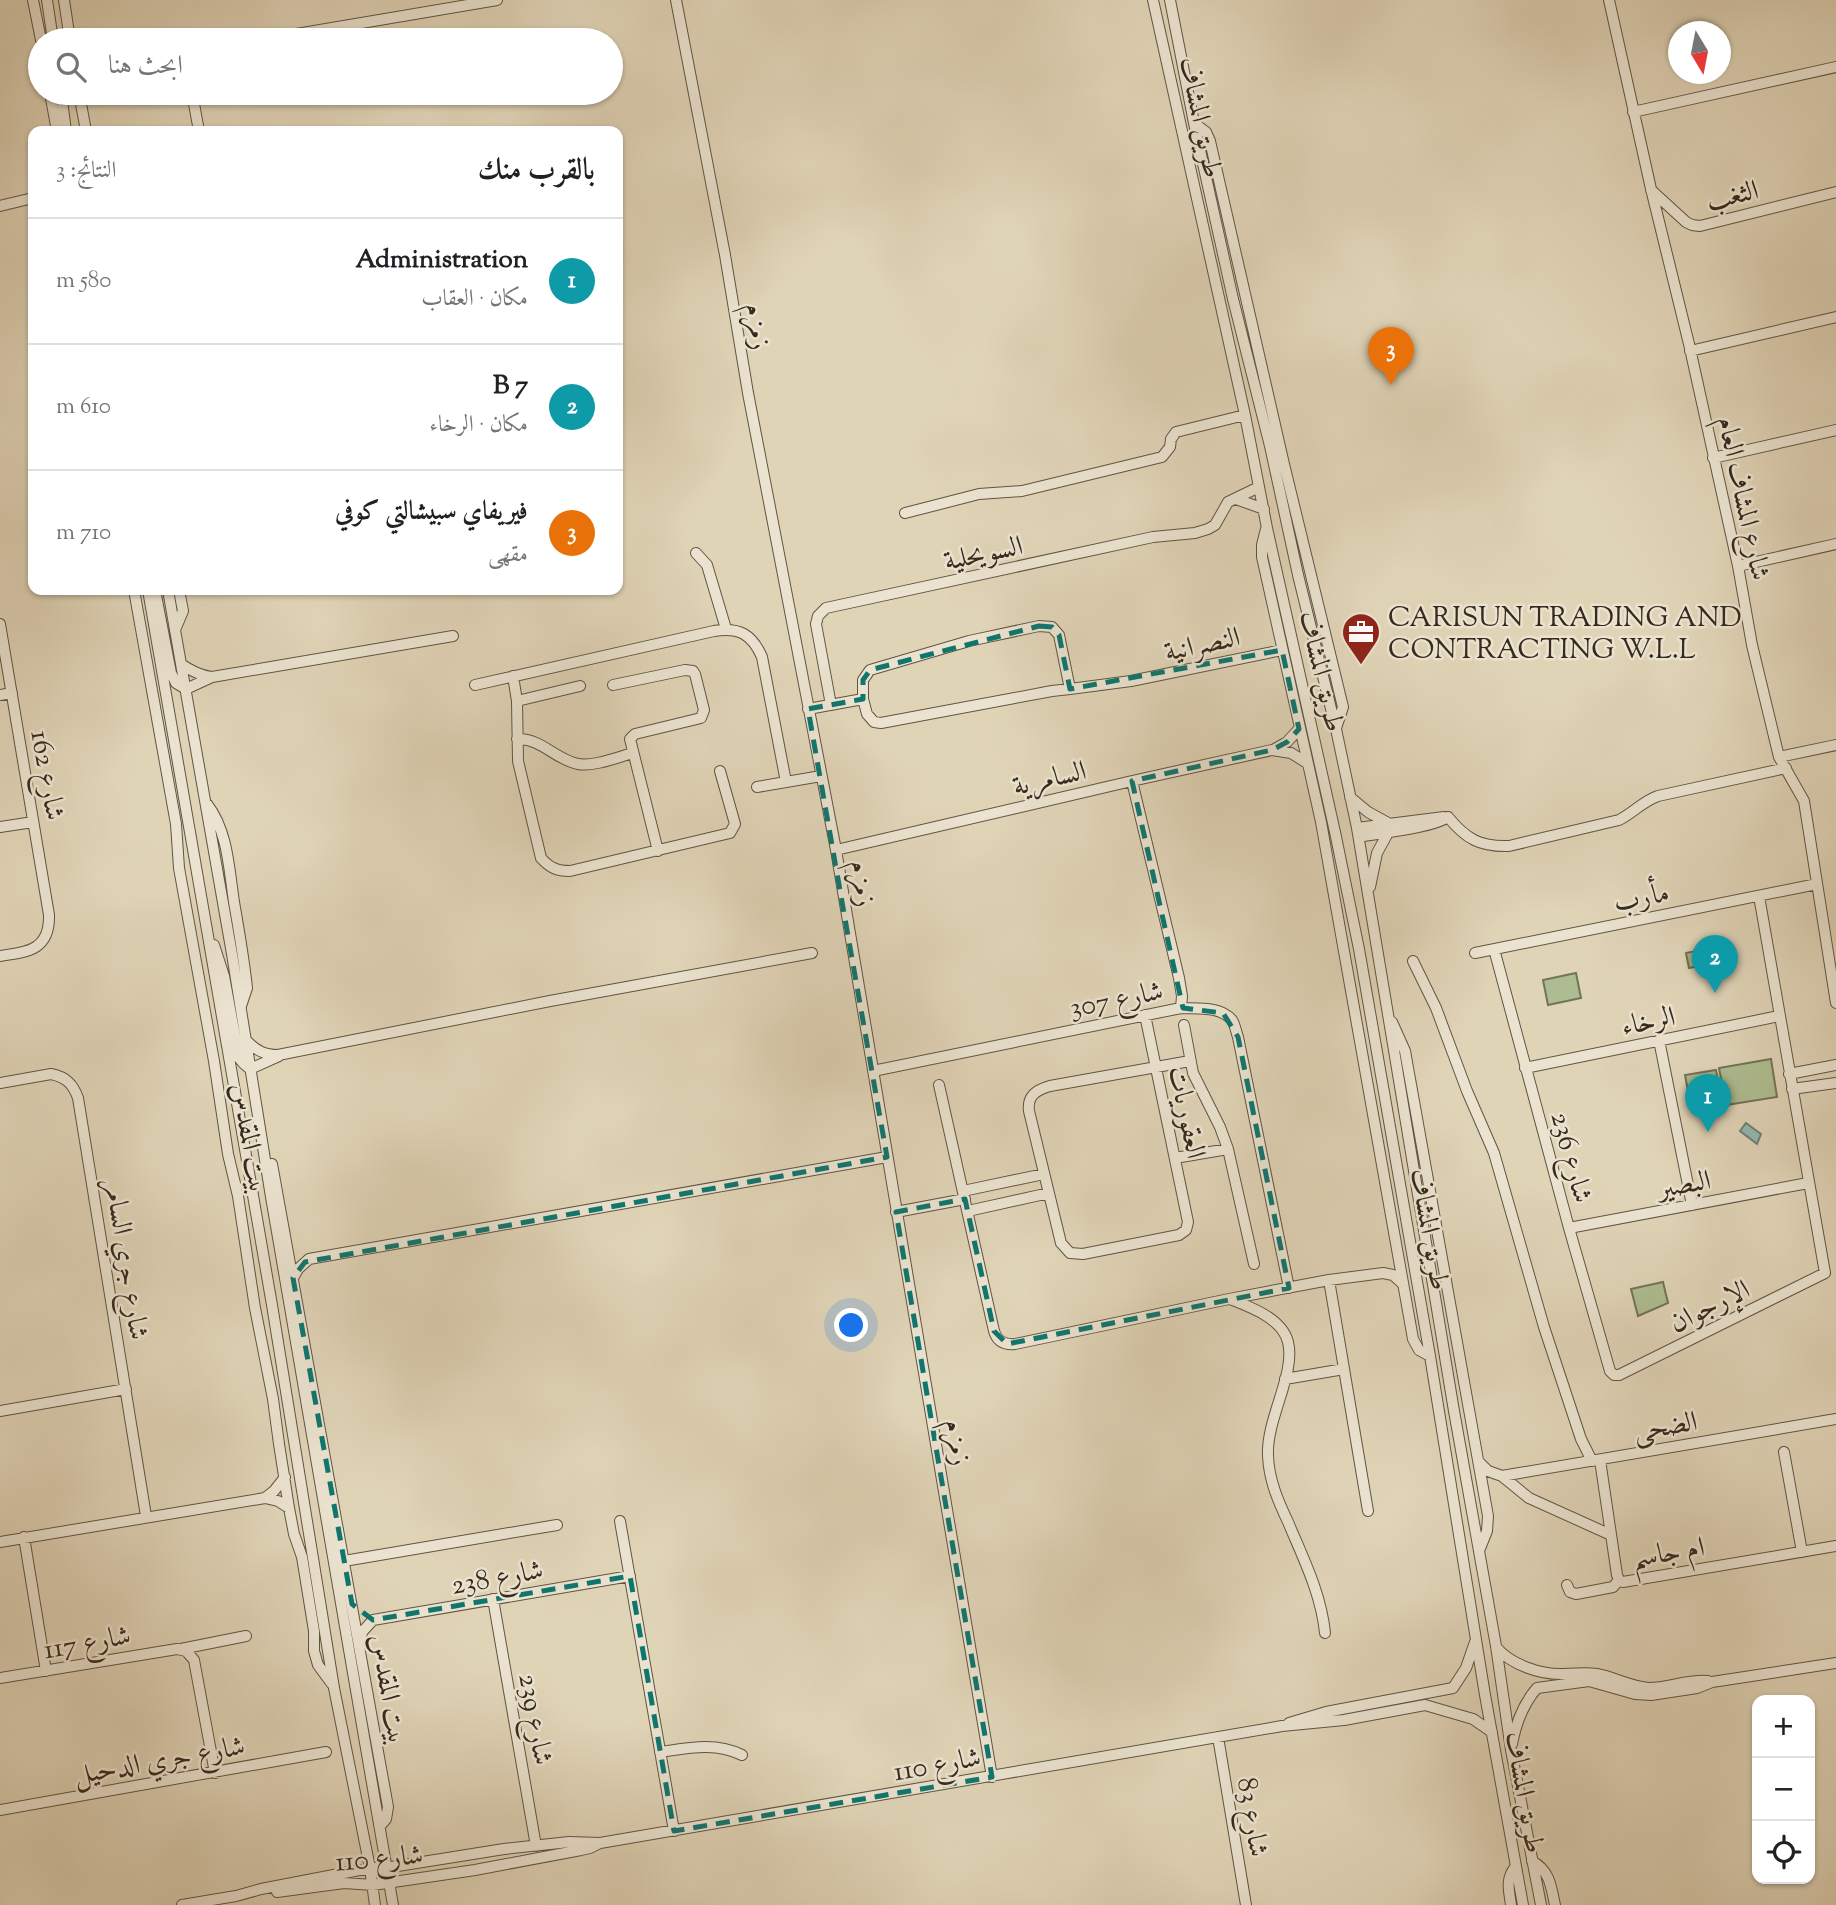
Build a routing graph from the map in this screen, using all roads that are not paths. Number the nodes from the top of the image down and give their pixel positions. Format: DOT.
graph roads {
  1 [pos="33,0"];
  2 [pos="47,0"];
  3 [pos="64,0"];
  4 [pos="497,0"];
  5 [pos="676,0"];
  6 [pos="1153,0"];
  7 [pos="1170,0"];
  8 [pos="1609,0"];
  9 [pos="434,5"];
  10 [pos="39,28"];
  11 [pos="51,28"];
  12 [pos="68,28"];
  13 [pos="320,28"];
  14 [pos="1836,67"];
  15 [pos="52,105"];
  16 [pos="63,105"];
  17 [pos="81,105"];
  18 [pos="194,105"];
  19 [pos="1633,112"];
  20 [pos="56,126"];
  21 [pos="65,126"];
  22 [pos="85,126"];
  23 [pos="198,126"];
  24 [pos="1651,189"];
  25 [pos="1836,192"];
  26 [pos="28,199"];
  27 [pos="0,206"];
  28 [pos="1836,317"];
  29 [pos="1690,351"];
  30 [pos="1245,415"];
  31 [pos="1836,430"];
  32 [pos="1713,458"];
  33 [pos="1259,487"];
  34 [pos="1236,499"];
  35 [pos="1264,509"];
  36 [pos="905,513"];
  37 [pos="1267,528"];
  38 [pos="1836,544"];
  39 [pos="696,553"];
  40 [pos="1738,566"];
  41 [pos="135,595"];
  42 [pos="149,595"];
  43 [pos="156,595"];
  44 [pos="169,595"];
  45 [pos="180,595"];
  46 [pos="0,624"];
  47 [pos="726,629"];
  48 [pos="175,630"];
  49 [pos="453,636"];
  50 [pos="1282,650"];
  51 [pos="181,663"];
  52 [pos="513,676"];
  53 [pos="212,677"];
  54 [pos="475,685"];
  55 [pos="613,685"];
  56 [pos="580,686"];
  57 [pos="1070,689"];
  58 [pos="186,690"];
  59 [pos="12,693"];
  60 [pos="0,695"];
  61 [pos="863,699"];
  62 [pos="517,701"];
  63 [pos="831,705"];
  64 [pos="808,709"];
  65 [pos="1299,729"];
  66 [pos="517,739"];
  67 [pos="1836,745"];
  68 [pos="1272,750"];
  69 [pos="633,753"];
  70 [pos="1779,757"];
  71 [pos="1307,763"];
  72 [pos="1786,768"];
  73 [pos="720,771"];
  74 [pos="821,776"];
  75 [pos="1132,781"];
  76 [pos="786,782"];
  77 [pos="757,787"];
  78 [pos="1350,797"];
  79 [pos="33,822"];
  80 [pos="0,827"];
  81 [pos="1389,828"];
  82 [pos="1358,833"];
  83 [pos="836,850"];
  84 [pos="658,851"];
  85 [pos="1817,884"];
  86 [pos="1368,894"];
  87 [pos="1759,896"];
  88 [pos="206,925"];
  89 [pos="1359,949"];
  90 [pos="1494,949"];
  91 [pos="812,953"];
  92 [pos="1475,953"];
  93 [pos="0,956"];
  94 [pos="1413,961"];
  95 [pos="1346,974"];
  96 [pos="1836,1003"];
  97 [pos="1181,1008"];
  98 [pos="1145,1015"];
  99 [pos="1779,1016"];
  100 [pos="1388,1017"];
  101 [pos="1184,1025"];
  102 [pos="246,1041"];
  103 [pos="1659,1041"];
  104 [pos="226,1043"];
  105 [pos="285,1053"];
  106 [pos="214,1060"];
  107 [pos="1190,1061"];
  108 [pos="1836,1065"];
  109 [pos="1156,1068"];
  110 [pos="1525,1068"];
  111 [pos="250,1069"];
  112 [pos="873,1071"];
  113 [pos="1789,1074"];
  114 [pos="0,1083"];
  115 [pos="1836,1083"];
  116 [pos="939,1085"];
  117 [pos="1792,1089"];
  118 [pos="263,1146"];
  119 [pos="1228,1149"];
  120 [pos="228,1154"];
  121 [pos="887,1157"];
  122 [pos="1175,1158"];
  123 [pos="247,1167"];
  124 [pos="1044,1174"];
  125 [pos="1808,1183"];
  126 [pos="1049,1193"];
  127 [pos="964,1195"];
  128 [pos="1692,1205"];
  129 [pos="968,1211"];
  130 [pos="897,1212"];
  131 [pos="1569,1228"];
  132 [pos="288,1248"];
  133 [pos="1398,1250"];
  134 [pos="309,1259"];
  135 [pos="1254,1264"];
  136 [pos="1383,1273"];
  137 [pos="293,1278"];
  138 [pos="1329,1280"];
  139 [pos="1404,1285"];
  140 [pos="1289,1288"];
  141 [pos="1229,1299"];
  142 [pos="296,1320"];
  143 [pos="1430,1356"];
  144 [pos="1344,1369"];
  145 [pos="1614,1376"];
  146 [pos="1285,1379"];
  147 [pos="126,1390"];
  148 [pos="1,1408"];
  149 [pos="289,1410"];
  150 [pos="1454,1412"];
  151 [pos="1836,1419"];
  152 [pos="1473,1435"];
  153 [pos="279,1444"];
  154 [pos="1784,1452"];
  155 [pos="1596,1460"];
  156 [pos="1478,1462"];
  157 [pos="1502,1476"];
  158 [pos="285,1477"];
  159 [pos="265,1498"];
  160 [pos="1485,1498"];
  161 [pos="289,1508"];
  162 [pos="1368,1511"];
  163 [pos="146,1516"];
  164 [pos="620,1521"];
  165 [pos="557,1525"];
  166 [pos="1611,1535"];
  167 [pos="24,1537"];
  168 [pos="0,1542"];
  169 [pos="1836,1546"];
  170 [pos="1479,1552"];
  171 [pos="1802,1552"];
  172 [pos="344,1561"];
  173 [pos="629,1576"];
  174 [pos="1619,1580"];
  175 [pos="1567,1585"];
  176 [pos="493,1600"];
  177 [pos="352,1604"];
  178 [pos="373,1620"];
  179 [pos="1325,1633"];
  180 [pos="1476,1635"];
  181 [pos="246,1636"];
  182 [pos="358,1640"];
  183 [pos="1496,1646"];
  184 [pos="181,1649"];
  185 [pos="1836,1663"];
  186 [pos="46,1671"];
  187 [pos="0,1678"];
  188 [pos="1712,1682"];
  189 [pos="334,1688"];
  190 [pos="1282,1726"];
  191 [pos="1492,1732"];
  192 [pos="1218,1737"];
  193 [pos="1511,1750"];
  194 [pos="326,1752"];
  195 [pos="660,1752"];
  196 [pos="742,1755"];
  197 [pos="215,1773"];
  198 [pos="992,1777"];
  199 [pos="0,1810"];
  200 [pos="380,1826"];
  201 [pos="674,1830"];
  202 [pos="600,1843"];
  203 [pos="536,1846"];
  204 [pos="1532,1861"];
  205 [pos="1516,1866"];
  206 [pos="370,1868"];
  207 [pos="385,1868"];
  208 [pos="389,1882"];
  209 [pos="373,1885"];
  210 [pos="239,1898"];
  211 [pos="182,1905"];
  212 [pos="375,1905"];
  213 [pos="393,1905"];
  214 [pos="1246,1905"];
  215 [pos="1511,1905"];
  216 [pos="1523,1905"];
  217 [pos="1541,1905"];
  218 [pos="1555,1905"];
  1 -- 10 [label="street"];
  2 -- 11 [label="street"];
  3 -- 12 [label="street"];
  4 -- 9 [label="street"];
  5 -- 64 [label="street, زمزم"];
  6 -- 30 [label="street, طريق المشاف"];
  7 -- 78 [label="street, طريق المشاف"];
  8 -- 19 [label="street, شارع المشاف العام"];
  9 -- 13 [label="street"];
  14 -- 19 [label="street"];
  15 -- 20 [label="street"];
  16 -- 21 [label="street"];
  17 -- 22 [label="street"];
  18 -- 23 [label="street"];
  19 -- 24 [label="street, شارع المشاف العام"];
  24 -- 25 [label="street, الثغب"];
  24 -- 29 [label="street, شارع المشاف العام"];
  26 -- 27 [label="street"];
  28 -- 29 [label="street"];
  29 -- 32 [label="street, شارع المشاف العام"];
  30 -- 33 [label="street, طريق المشاف"];
  30 -- 36 [label="street"];
  31 -- 32 [label="street"];
  32 -- 40 [label="street, شارع المشاف العام"];
  33 -- 34 [label="street, السويحلية"];
  33 -- 35 [label="street, طريق المشاف"];
  34 -- 35 [label="street"];
  34 -- 63 [label="street, السويحلية"];
  35 -- 37 [label="street, طريق المشاف"];
  37 -- 50 [label="street, طريق المشاف"];
  37 -- 89 [label="street, طريق المشاف"];
  38 -- 40 [label="street"];
  39 -- 47 [label="street"];
  40 -- 70 [label="street, شارع المشاف العام"];
  41 -- 106 [label="street, بيت المقدس"];
  42 -- 88 [label="street, بيت المقدس"];
  43 -- 58 [label="street"];
  44 -- 48 [label="street, بيت المقدس"];
  45 -- 48 [label="street, بيت المقدس"];
  46 -- 59 [label="street, شارع 162"];
  47 -- 52 [label="street"];
  47 -- 76 [label="street"];
  48 -- 51 [label="street, بيت المقدس"];
  49 -- 53 [label="street"];
  50 -- 57 [label="street, النصرانية"];
  50 -- 65 [label="street, طريق المشاف"];
  51 -- 53 [label="street"];
  51 -- 58 [label="street, بيت المقدس"];
  52 -- 54 [label="street"];
  52 -- 62 [label="street"];
  53 -- 58 [label="street"];
  55 -- 69 [label="street"];
  56 -- 62 [label="street"];
  57 -- 61 [label="street, النصرانية"];
  57 -- 61 [label="street"];
  58 -- 102 [label="street, بيت المقدس"];
  59 -- 60 [label="street"];
  59 -- 79 [label="street, شارع 162"];
  61 -- 63 [label="street"];
  62 -- 66 [label="street"];
  63 -- 64 [label="street"];
  64 -- 74 [label="street, زمزم"];
  65 -- 68 [label="street, السامرية"];
  65 -- 71 [label="street, طريق المشاف"];
  66 -- 69 [label="street"];
  66 -- 84 [label="street"];
  67 -- 70 [label="street"];
  68 -- 71 [label="street"];
  68 -- 75 [label="street, السامرية"];
  69 -- 84 [label="street"];
  70 -- 72 [label="street, شارع المشاف العام"];
  71 -- 95 [label="street, طريق المشاف"];
  72 -- 81 [label="street"];
  72 -- 85 [label="street, شارع المشاف العام"];
  73 -- 84 [label="street"];
  74 -- 76 [label="street"];
  74 -- 83 [label="street, زمزم"];
  75 -- 83 [label="street, السامرية"];
  75 -- 97 [label="street, شارع 307"];
  76 -- 77 [label="street"];
  78 -- 81 [label="street"];
  78 -- 82 [label="street, طريق المشاف"];
  79 -- 80 [label="street"];
  79 -- 93 [label="street, شارع 162"];
  81 -- 82 [label="street"];
  81 -- 86 [label="street"];
  82 -- 86 [label="street, طريق المشاف"];
  83 -- 112 [label="street, زمزم"];
  85 -- 87 [label="street, مأرب"];
  85 -- 96 [label="street, شارع المشاف العام"];
  86 -- 100 [label="street, طريق المشاف"];
  87 -- 90 [label="street, مأرب"];
  87 -- 99 [label="street"];
  88 -- 104 [label="street, بيت المقدس"];
  88 -- 111 [label="street"];
  89 -- 95 [label="street"];
  89 -- 143 [label="street, طريق المشاف"];
  90 -- 92 [label="street, مأرب"];
  90 -- 110 [label="street, شارع 236"];
  91 -- 105 [label="street"];
  94 -- 155 [label="street, ام جاسم"];
  95 -- 133 [label="street, طريق المشاف"];
  97 -- 98 [label="street, شارع 307"];
  97 -- 140 [label="street"];
  98 -- 109 [label="street, العقوريات"];
  98 -- 112 [label="street, شارع 307"];
  99 -- 103 [label="street, الرخاء"];
  99 -- 113 [label="street"];
  100 -- 150 [label="street, طريق المشاف"];
  100 -- 152 [label="street, طريق المشاف"];
  101 -- 107 [label="street"];
  102 -- 105 [label="street"];
  102 -- 111 [label="street, بيت المقدس"];
  103 -- 110 [label="street, الرخاء"];
  103 -- 128 [label="street"];
  104 -- 106 [label="street"];
  104 -- 123 [label="street, بيت المقدس"];
  105 -- 111 [label="street"];
  106 -- 120 [label="street, بيت المقدس"];
  107 -- 109 [label="street"];
  107 -- 119 [label="street"];
  108 -- 113 [label="street"];
  109 -- 122 [label="street, العقوريات"];
  109 -- 124 [label="street"];
  110 -- 131 [label="street, شارع 236"];
  111 -- 118 [label="street, بيت المقدس"];
  112 -- 121 [label="street, زمزم"];
  113 -- 117 [label="street"];
  114 -- 147 [label="street, شارع جري السامر"];
  115 -- 117 [label="street"];
  116 -- 127 [label="street"];
  117 -- 125 [label="street"];
  118 -- 132 [label="street, بيت المقدس"];
  118 -- 142 [label="street, بيت المقدس"];
  119 -- 122 [label="street"];
  119 -- 135 [label="street"];
  120 -- 123 [label="street"];
  120 -- 153 [label="street, بيت المقدس"];
  121 -- 130 [label="street, زمزم"];
  121 -- 134 [label="street"];
  122 -- 126 [label="street, العقوريات"];
  123 -- 149 [label="street, بيت المقدس"];
  124 -- 126 [label="street"];
  124 -- 127 [label="street"];
  125 -- 128 [label="street, البصير"];
  125 -- 145 [label="street, الإرجوان"];
  126 -- 129 [label="street"];
  127 -- 129 [label="street"];
  127 -- 130 [label="street"];
  128 -- 131 [label="street, البصير"];
  129 -- 141 [label="street"];
  130 -- 198 [label="street, زمزم"];
  131 -- 145 [label="street, شارع 236"];
  132 -- 134 [label="street"];
  132 -- 137 [label="street, بيت المقدس"];
  133 -- 136 [label="street"];
  133 -- 139 [label="street, طريق المشاف"];
  134 -- 137 [label="street"];
  136 -- 138 [label="street"];
  136 -- 139 [label="street"];
  137 -- 142 [label="street, بيت المقدس"];
  138 -- 140 [label="street"];
  138 -- 144 [label="street"];
  139 -- 143 [label="street, طريق المشاف"];
  140 -- 141 [label="street"];
  141 -- 146 [label="street"];
  142 -- 172 [label="street, بيت المقدس"];
  142 -- 200 [label="street, بيت المقدس"];
  143 -- 180 [label="street, طريق المشاف"];
  144 -- 146 [label="street"];
  144 -- 162 [label="street"];
  146 -- 179 [label="street"];
  147 -- 148 [label="street"];
  147 -- 163 [label="street, شارع جري السامر"];
  149 -- 153 [label="street"];
  149 -- 189 [label="street, بيت المقدس"];
  150 -- 152 [label="street"];
  150 -- 170 [label="street, طريق المشاف"];
  151 -- 155 [label="street, الضحى"];
  152 -- 156 [label="street, طريق المشاف"];
  153 -- 158 [label="street, بيت المقدس"];
  154 -- 171 [label="street"];
  155 -- 157 [label="street, الضحى"];
  155 -- 166 [label="street, ام جاسم"];
  156 -- 157 [label="street"];
  156 -- 160 [label="street, طريق المشاف"];
  157 -- 160 [label="street"];
  157 -- 166 [label="street"];
  158 -- 159 [label="street"];
  158 -- 161 [label="street, بيت المقدس"];
  159 -- 161 [label="street"];
  159 -- 163 [label="street"];
  160 -- 170 [label="street, طريق المشاف"];
  161 -- 189 [label="street, بيت المقدس"];
  163 -- 167 [label="street"];
  164 -- 173 [label="street"];
  165 -- 172 [label="street"];
  166 -- 174 [label="street, ام جاسم"];
  167 -- 168 [label="street"];
  167 -- 186 [label="street"];
  169 -- 171 [label="street, ام جاسم"];
  170 -- 183 [label="street, طريق المشاف"];
  171 -- 174 [label="street, ام جاسم"];
  172 -- 177 [label="street, بيت المقدس"];
  173 -- 176 [label="street, شارع 238"];
  173 -- 195 [label="street"];
  174 -- 175 [label="street"];
  176 -- 178 [label="street, شارع 238"];
  176 -- 203 [label="street, شارع 239"];
  177 -- 178 [label="street"];
  177 -- 182 [label="street, بيت المقدس"];
  178 -- 182 [label="street"];
  180 -- 190 [label="street, شارع 110"];
  180 -- 191 [label="street, طريق المشاف"];
  181 -- 184 [label="street, شارع 117"];
  182 -- 200 [label="street, بيت المقدس"];
  183 -- 188 [label="street"];
  183 -- 193 [label="street, طريق المشاف"];
  184 -- 186 [label="street, شارع 117"];
  184 -- 197 [label="street"];
  185 -- 188 [label="street"];
  186 -- 187 [label="street, شارع 117"];
  188 -- 193 [label="street"];
  189 -- 206 [label="street, بيت المقدس"];
  190 -- 191 [label="street, شارع 110"];
  190 -- 192 [label="street, شارع 110"];
  191 -- 205 [label="street, طريق المشاف"];
  192 -- 198 [label="street, شارع 110"];
  192 -- 214 [label="street, شارع 83"];
  193 -- 204 [label="street, طريق المشاف"];
  194 -- 197 [label="street, شارع جري الدحيل"];
  195 -- 196 [label="street"];
  195 -- 201 [label="street"];
  197 -- 199 [label="street, شارع جري الدحيل"];
  198 -- 201 [label="street, شارع 110"];
  200 -- 207 [label="street, بيت المقدس"];
  201 -- 202 [label="street, شارع 110"];
  202 -- 203 [label="street, شارع 110"];
  202 -- 208 [label="street, شارع 110"];
  203 -- 207 [label="street, شارع 110"];
  204 -- 217 [label="street, طريق المشاف"];
  204 -- 218 [label="street"];
  205 -- 215 [label="street"];
  205 -- 216 [label="street, طريق المشاف"];
  206 -- 207 [label="street, شارع 110"];
  206 -- 209 [label="street, بيت المقدس"];
  206 -- 210 [label="street, شارع 110"];
  207 -- 208 [label="street, بيت المقدس"];
  208 -- 209 [label="street, شارع 110"];
  208 -- 213 [label="street, بيت المقدس"];
  209 -- 210 [label="street, شارع 110"];
  209 -- 212 [label="street, بيت المقدس"];
  210 -- 211 [label="street, شارع 110"];
}
